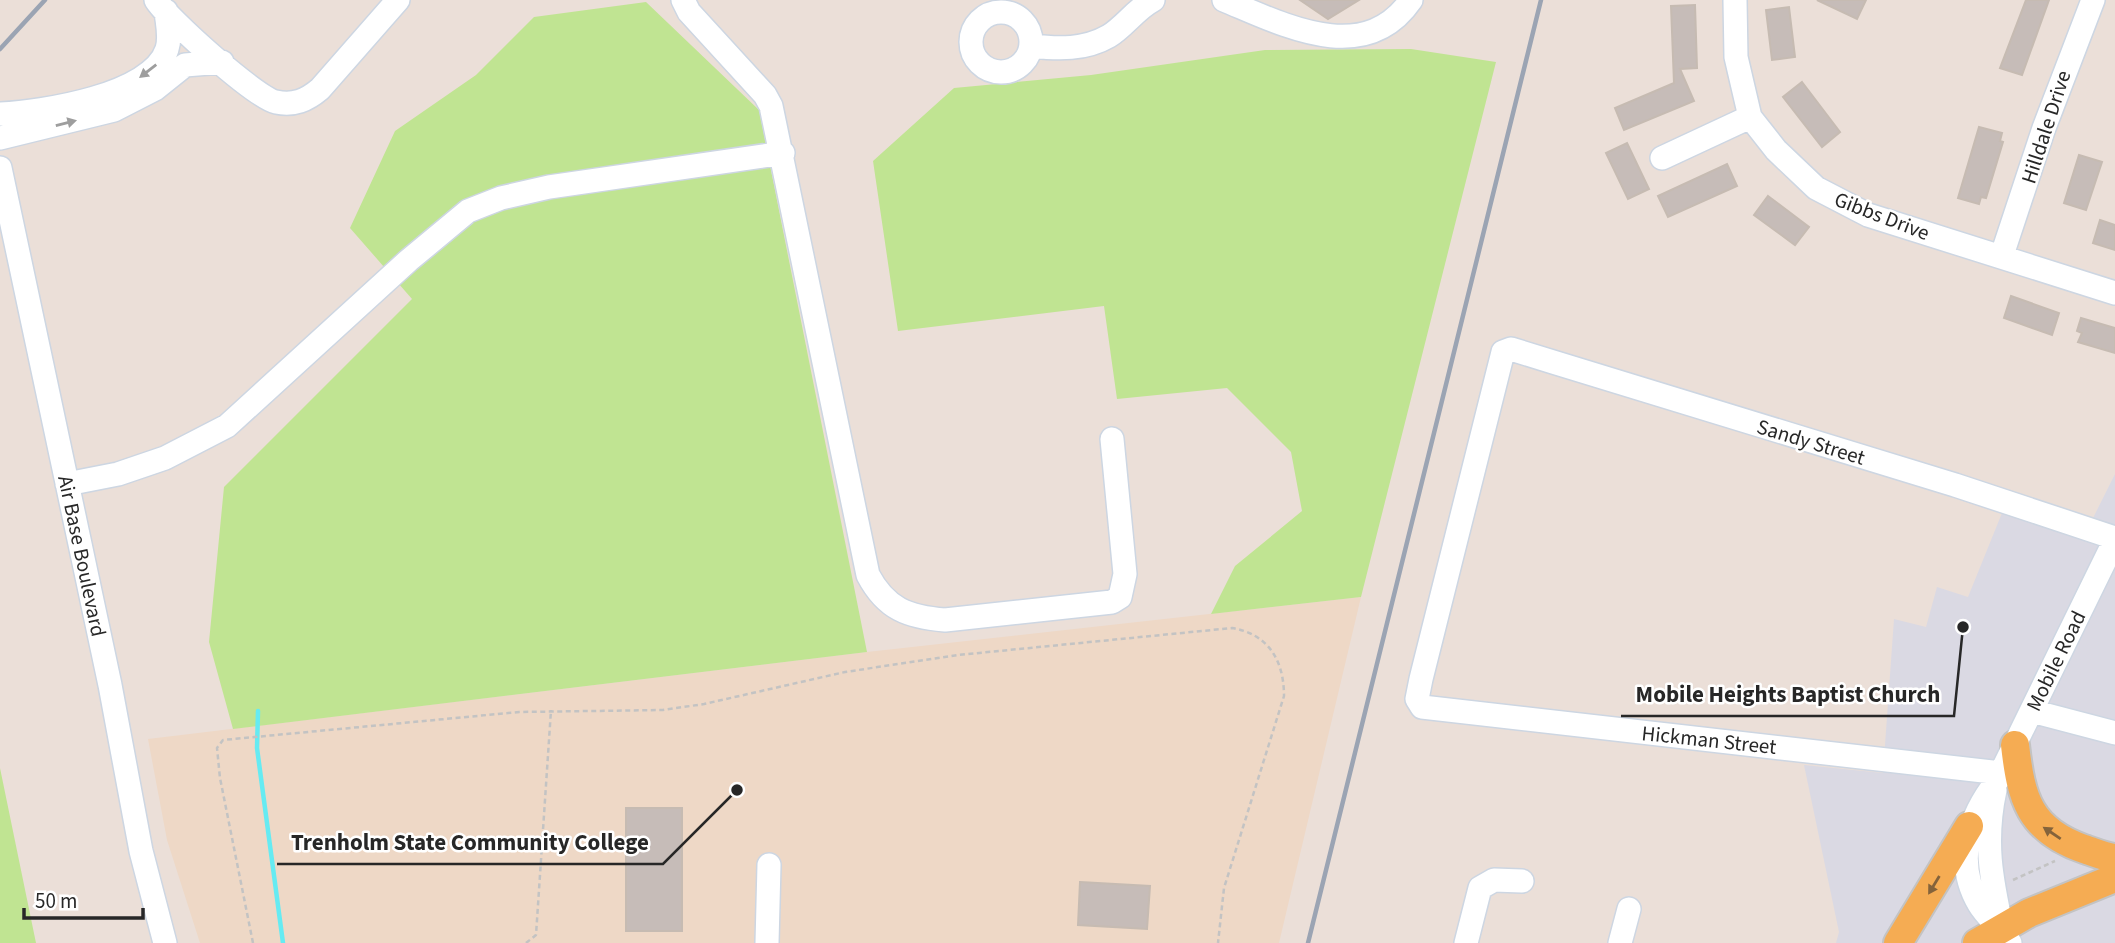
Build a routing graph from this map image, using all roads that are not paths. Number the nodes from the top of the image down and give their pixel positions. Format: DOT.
graph roads {
  1 [pos="398,0"];
  2 [pos="683,0"];
  3 [pos="1153,0"];
  4 [pos="1224,0"];
  5 [pos="1411,0"];
  6 [pos="1735,0"];
  7 [pos="2093,0"];
  8 [pos="161,6"];
  9 [pos="1031,47"];
  10 [pos="222,62"];
  11 [pos="0,114"];
  12 [pos="1750,117"];
  13 [pos="0,138"];
  14 [pos="783,153"];
  15 [pos="1662,158"];
  16 [pos="0,168"];
  17 [pos="2002,255"];
  18 [pos="2115,293"];
  19 [pos="1112,439"];
  20 [pos="67,484"];
  21 [pos="2115,539"];
  22 [pos="1419,704"];
  23 [pos="2032,711"];
  24 [pos="2115,733"];
  25 [pos="2015,745"];
  26 [pos="1999,777"];
  27 [pos="1969,826"];
  28 [pos="2115,858"];
  29 [pos="769,864"];
  30 [pos="2115,878"];
  31 [pos="1522,881"];
  32 [pos="1629,909"];
  33 [pos="2006,936"];
  34 [pos="165,943"];
  35 [pos="768,943"];
  36 [pos="1466,943"];
  37 [pos="1620,943"];
  38 [pos="1898,943"];
  39 [pos="1977,943"];
  1 -- 10 [label="street"];
  2 -- 14 [label="street"];
  3 -- 9 [label="street"];
  4 -- 5 [label="street"];
  6 -- 12 [label="street, Gibbs Drive"];
  7 -- 17 [label="street, Hilldale Drive"];
  8 -- 10 [label="street"];
  8 -- 11 [label="street, one-way"];
  13 -- 10 [label="street, one-way"];
  12 -- 15 [label="street"];
  12 -- 17 [label="street, Gibbs Drive"];
  14 -- 19 [label="street"];
  14 -- 20 [label="street"];
  16 -- 20 [label="street, Air Base Boulevard"];
  17 -- 18 [label="street, Gibbs Drive"];
  20 -- 34 [label="street, Air Base Boulevard"];
  21 -- 22 [label="street, Sandy Street"];
  21 -- 23 [label="street, Mobile Road"];
  22 -- 26 [label="street, Hickman Street"];
  23 -- 24 [label="street"];
  23 -- 25 [label="street, Mobile Road"];
  25 -- 26 [label="street, Mobile Road"];
  28 -- 25 [label="main road, one-way"];
  26 -- 27 [label="street, Mobile Road"];
  26 -- 33 [label="street, Mobile Road"];
  27 -- 33 [label="street, Mobile Road"];
  27 -- 38 [label="main road, one-way"];
  29 -- 35 [label="street"];
  30 -- 33 [label="main road"];
  31 -- 36 [label="street"];
  32 -- 37 [label="street"];
  33 -- 39 [label="main road"];
}
